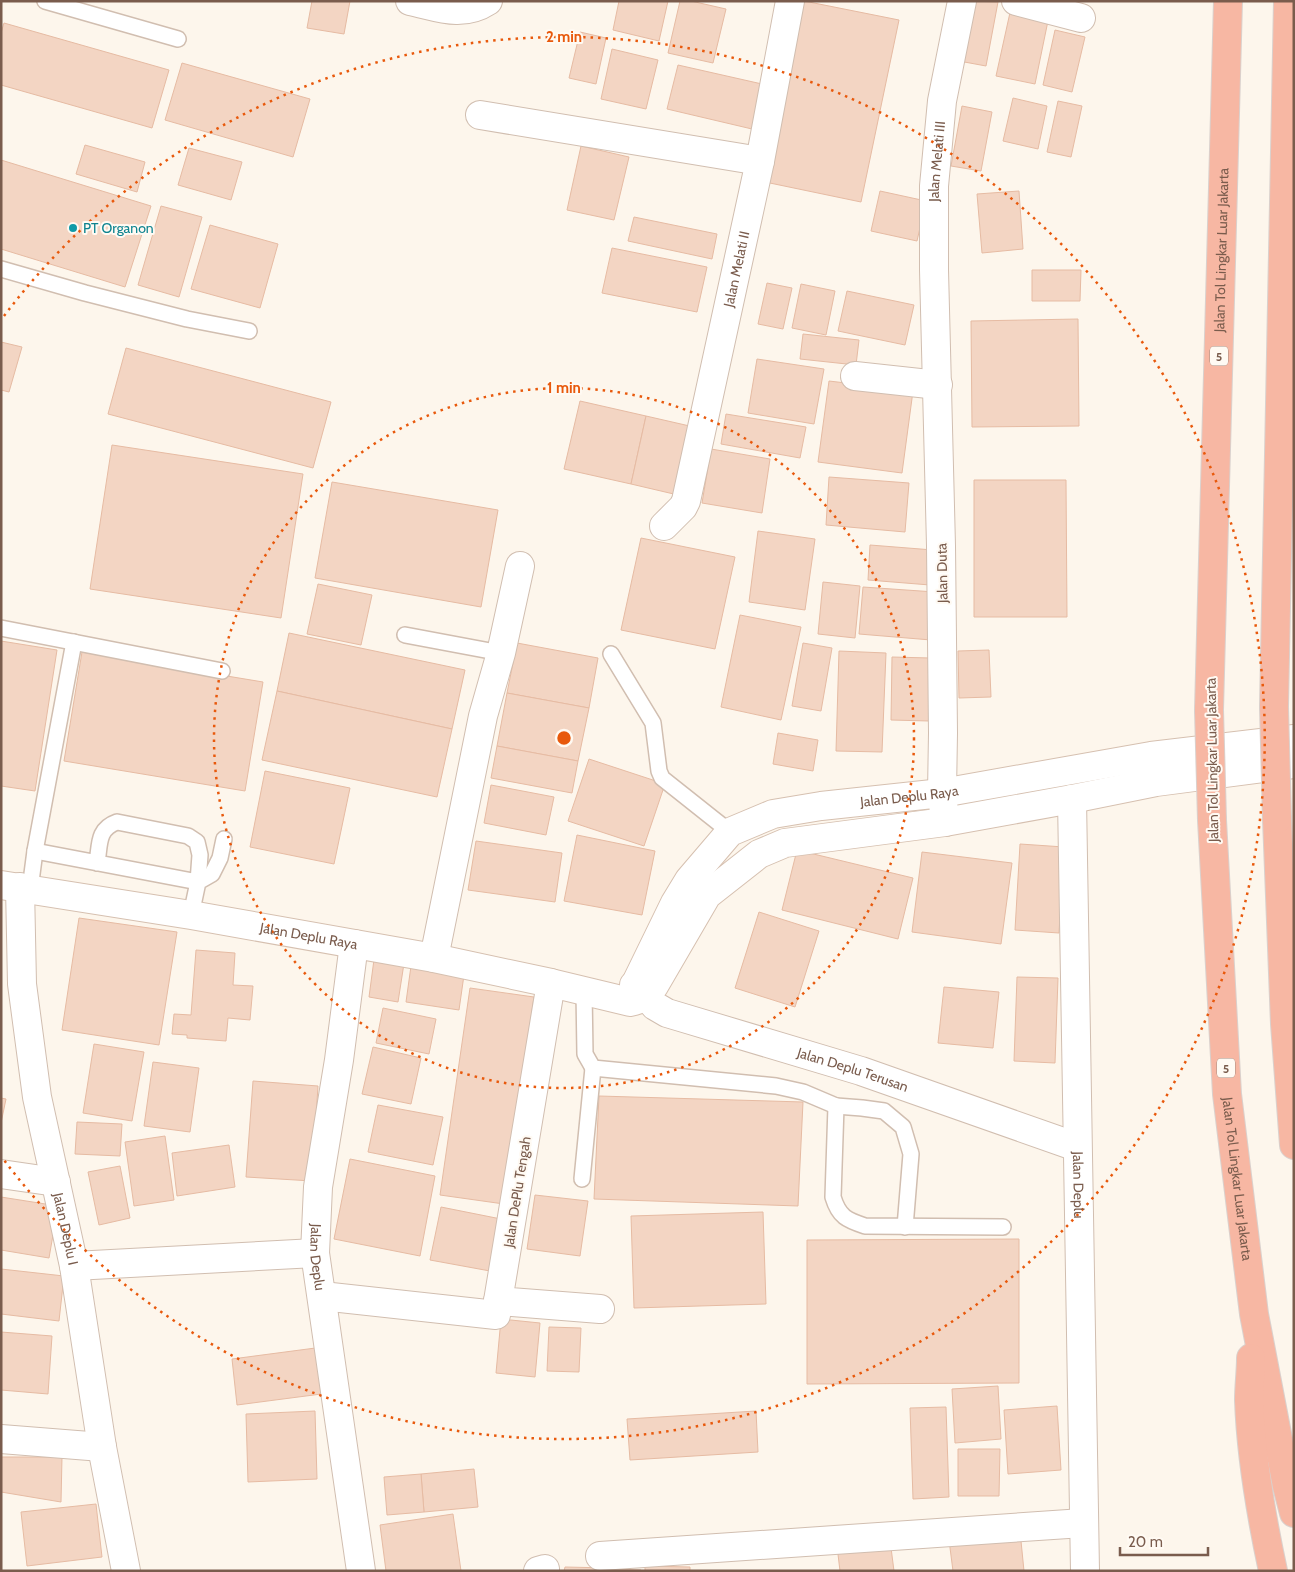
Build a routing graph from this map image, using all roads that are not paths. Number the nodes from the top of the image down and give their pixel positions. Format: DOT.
graph roads {
  1 [pos="45,1"];
  2 [pos="410,1"];
  3 [pos="488,1"];
  4 [pos="790,1"];
  5 [pos="962,1"];
  6 [pos="1016,1"];
  7 [pos="1228,1"];
  8 [pos="1288,1"];
  9 [pos="1081,18"];
  10 [pos="178,39"];
  11 [pos="480,114"];
  12 [pos="760,161"];
  13 [pos="1,269"];
  14 [pos="936,324"];
  15 [pos="249,331"];
  16 [pos="855,376"];
  17 [pos="938,385"];
  18 [pos="664,526"];
  19 [pos="520,566"];
  20 [pos="1,628"];
  21 [pos="405,635"];
  22 [pos="74,642"];
  23 [pos="501,653"];
  24 [pos="611,654"];
  25 [pos="222,671"];
  26 [pos="1294,739"];
  27 [pos="1294,764"];
  28 [pos="942,793"];
  29 [pos="1072,799"];
  30 [pos="945,822"];
  31 [pos="730,832"];
  32 [pos="224,839"];
  33 [pos="35,851"];
  34 [pos="96,864"];
  35 [pos="198,882"];
  36 [pos="17,887"];
  37 [pos="698,888"];
  38 [pos="191,915"];
  39 [pos="354,944"];
  40 [pos="434,958"];
  41 [pos="551,983"];
  42 [pos="584,991"];
  43 [pos="633,992"];
  44 [pos="593,1068"];
  45 [pos="836,1106"];
  46 [pos="1294,1144"];
  47 [pos="1077,1147"];
  48 [pos="1,1174"];
  49 [pos="582,1179"];
  50 [pos="56,1182"];
  51 [pos="905,1227"];
  52 [pos="1003,1227"];
  53 [pos="315,1253"];
  54 [pos="74,1266"];
  55 [pos="322,1296"];
  56 [pos="498,1301"];
  57 [pos="600,1308"];
  58 [pos="1254,1314"];
  59 [pos="1,1439"];
  60 [pos="102,1447"];
  61 [pos="1294,1513"];
  62 [pos="1083,1523"];
  63 [pos="600,1556"];
  64 [pos="126,1571"];
  65 [pos="360,1571"];
  66 [pos="1084,1571"];
  67 [pos="1273,1571"];
  1 -- 10 [label="lane"];
  2 -- 3 [label="street"];
  4 -- 12 [label="street, Jalan Melati II"];
  5 -- 14 [label="street, Jalan Melati III"];
  6 -- 9 [label="street"];
  7 -- 58 [label="highway, Jalan Tol Lingkar Luar Jakarta / 5, bridge"];
  8 -- 46 [label="highway, bridge"];
  11 -- 12 [label="street"];
  12 -- 18 [label="street, Jalan Melati II"];
  13 -- 15 [label="lane"];
  14 -- 17 [label="street, Jalan Duta"];
  16 -- 17 [label="street"];
  17 -- 28 [label="street, Jalan Duta"];
  19 -- 23 [label="street"];
  20 -- 22 [label="lane"];
  21 -- 23 [label="lane"];
  22 -- 25 [label="lane"];
  22 -- 33 [label="lane"];
  23 -- 40 [label="street"];
  24 -- 31 [label="lane"];
  26 -- 28 [label="street, Jalan Deplu Raya"];
  27 -- 29 [label="street, Jalan Deplu Raya"];
  28 -- 30 [label="street, Jalan Duta"];
  28 -- 31 [label="street, Jalan Deplu Raya"];
  29 -- 30 [label="street, Jalan Deplu Raya"];
  29 -- 47 [label="street, Jalan Deplu"];
  30 -- 37 [label="street, Jalan Deplu Raya"];
  31 -- 37 [label="street, Jalan Deplu Raya"];
  32 -- 35 [label="lane"];
  33 -- 34 [label="lane"];
  33 -- 36 [label="lane"];
  34 -- 35 [label="lane"];
  34 -- 35 [label="lane"];
  35 -- 38 [label="lane"];
  36 -- 38 [label="street, Jalan Deplu Raya"];
  36 -- 50 [label="street, Jalan Deplu I"];
  37 -- 43 [label="street, Jalan Deplu Raya"];
  38 -- 39 [label="street, Jalan Deplu Raya"];
  39 -- 40 [label="street, Jalan Deplu Raya"];
  39 -- 53 [label="street, Jalan Deplu"];
  40 -- 41 [label="street, Jalan Deplu Raya"];
  41 -- 42 [label="street, Jalan Deplu Raya"];
  41 -- 56 [label="street, Jalan DePlu Tengah"];
  42 -- 43 [label="street, Jalan Deplu Raya"];
  42 -- 44 [label="lane"];
  43 -- 47 [label="street, Jalan Deplu Terusan"];
  44 -- 45 [label="lane"];
  44 -- 49 [label="lane"];
  45 -- 51 [label="lane"];
  45 -- 51 [label="lane"];
  47 -- 62 [label="street, Jalan Deplu"];
  48 -- 50 [label="street"];
  50 -- 54 [label="street, Jalan Deplu I"];
  51 -- 52 [label="lane"];
  53 -- 54 [label="street"];
  53 -- 55 [label="street, Jalan Deplu"];
  54 -- 60 [label="street, Jalan Deplu I"];
  55 -- 56 [label="street"];
  55 -- 65 [label="street, Jalan Deplu"];
  56 -- 57 [label="street"];
  58 -- 61 [label="highway, Jalan Tol Lingkar Luar Jakarta / 5"];
  58 -- 67 [label="highway"];
  59 -- 60 [label="street"];
  60 -- 64 [label="street, Jalan Deplu I"];
  62 -- 63 [label="street"];
  62 -- 66 [label="street, Jalan Deplu"];
}
